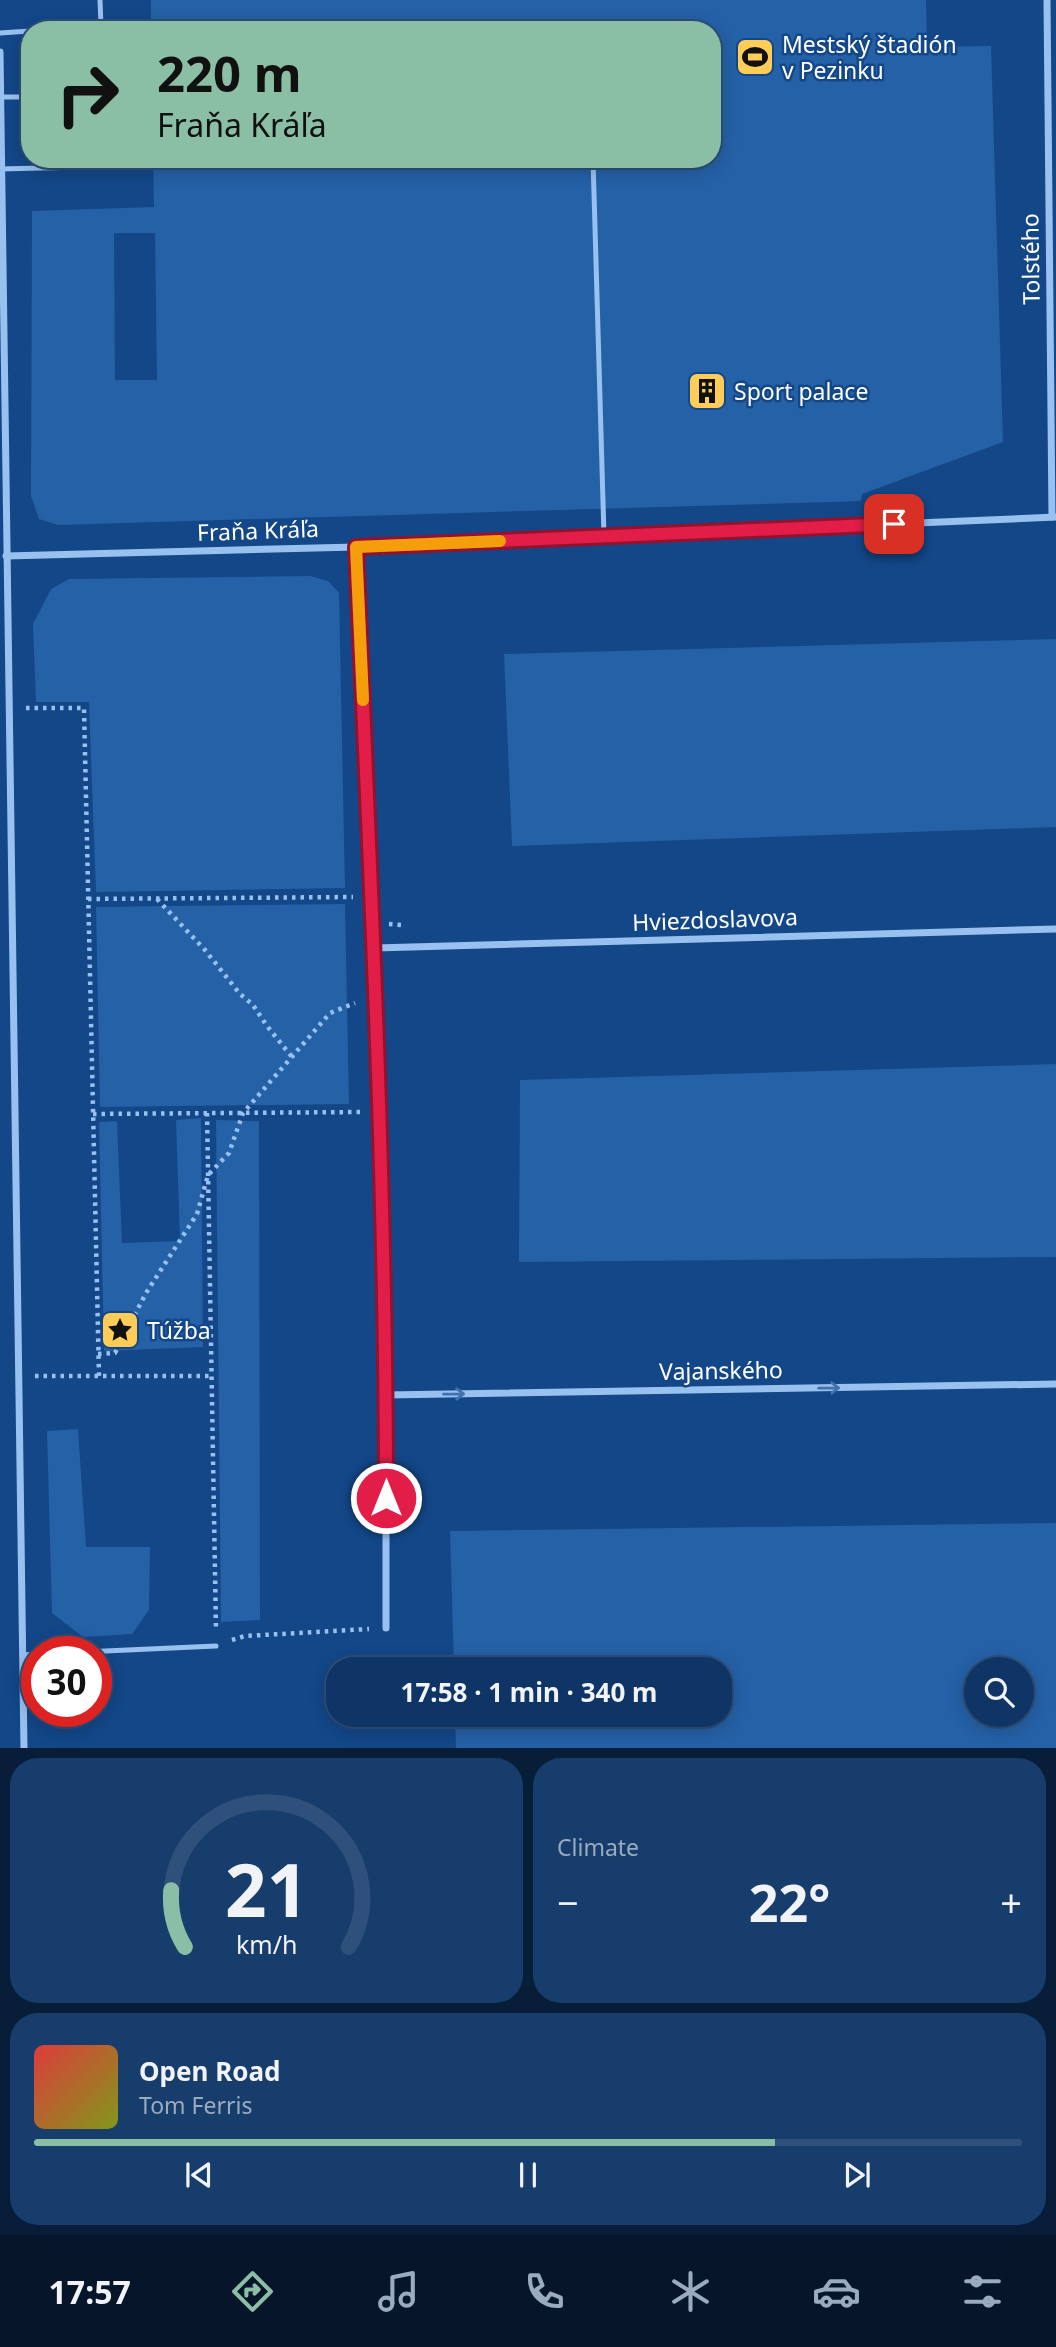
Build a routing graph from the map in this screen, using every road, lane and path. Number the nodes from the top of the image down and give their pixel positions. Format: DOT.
graph roads {
  1 [pos="100,0"];
  2 [pos="1047,0"];
  3 [pos="101,21"];
  4 [pos="21,32"];
  5 [pos="0,33"];
  6 [pos="0,52"];
  7 [pos="0,97"];
  8 [pos="21,97"];
  9 [pos="43,168"];
  10 [pos="593,168"];
  11 [pos="1,169"];
  12 [pos="1054,517"];
  13 [pos="604,536"];
  14 [pos="356,547"];
  15 [pos="6,556"];
  16 [pos="4,708"];
  17 [pos="26,708"];
  18 [pos="3,770"];
  19 [pos="353,897"];
  20 [pos="156,898"];
  21 [pos="88,899"];
  22 [pos="1056,929"];
  23 [pos="375,948"];
  24 [pos="355,1003"];
  25 [pos="292,1057"];
  26 [pos="379,1112"];
  27 [pos="207,1113"];
  28 [pos="243,1113"];
  29 [pos="93,1114"];
  30 [pos="208,1175"];
  31 [pos="98,1354"];
  32 [pos="35,1376"];
  33 [pos="99,1376"];
  34 [pos="211,1376"];
  35 [pos="1056,1384"];
  36 [pos="386,1395"];
  37 [pos="386,1628"];
  38 [pos="22,1636"];
  39 [pos="216,1646"];
  40 [pos="112,1651"];
  41 [pos="24,1727"];
  42 [pos="24,1748"];
  1 -- 3 [label="lane"];
  2 -- 12 [label="street, Tolstého"];
  4 -- 5 [label="lane"];
  6 -- 7 [label="street"];
  7 -- 8 [label="lane"];
  7 -- 11 [label="street"];
  9 -- 11 [label="lane"];
  10 -- 13 [label="lane"];
  11 -- 15 [label="street"];
  12 -- 13 [label="street, Fraňa Kráľa"];
  13 -- 14 [label="street, Fraňa Kráľa"];
  14 -- 15 [label="street, Fraňa Kráľa"];
  14 -- 23 [label="street"];
  15 -- 16 [label="street"];
  16 -- 18 [label="street"];
  17 -- 21 [label="path"];
  18 -- 38 [label="street"];
  19 -- 20 [label="path"];
  20 -- 21 [label="path"];
  20 -- 25 [label="path"];
  21 -- 29 [label="path"];
  22 -- 23 [label="street, Hviezdoslavova"];
  23 -- 26 [label="street"];
  24 -- 25 [label="path"];
  25 -- 28 [label="path"];
  26 -- 28 [label="path"];
  26 -- 36 [label="street"];
  27 -- 28 [label="path"];
  27 -- 29 [label="path"];
  27 -- 30 [label="path"];
  28 -- 30 [label="path"];
  29 -- 31 [label="path"];
  30 -- 31 [label="path"];
  30 -- 34 [label="path"];
  31 -- 33 [label="path"];
  32 -- 33 [label="path"];
  33 -- 34 [label="path"];
  34 -- 39 [label="path"];
  36 -- 35 [label="street, Vajanského, one-way"];
  36 -- 37 [label="street"];
  37 -- 39 [label="path"];
  39 -- 40 [label="lane"];
  41 -- 42 [label="street"];
}
